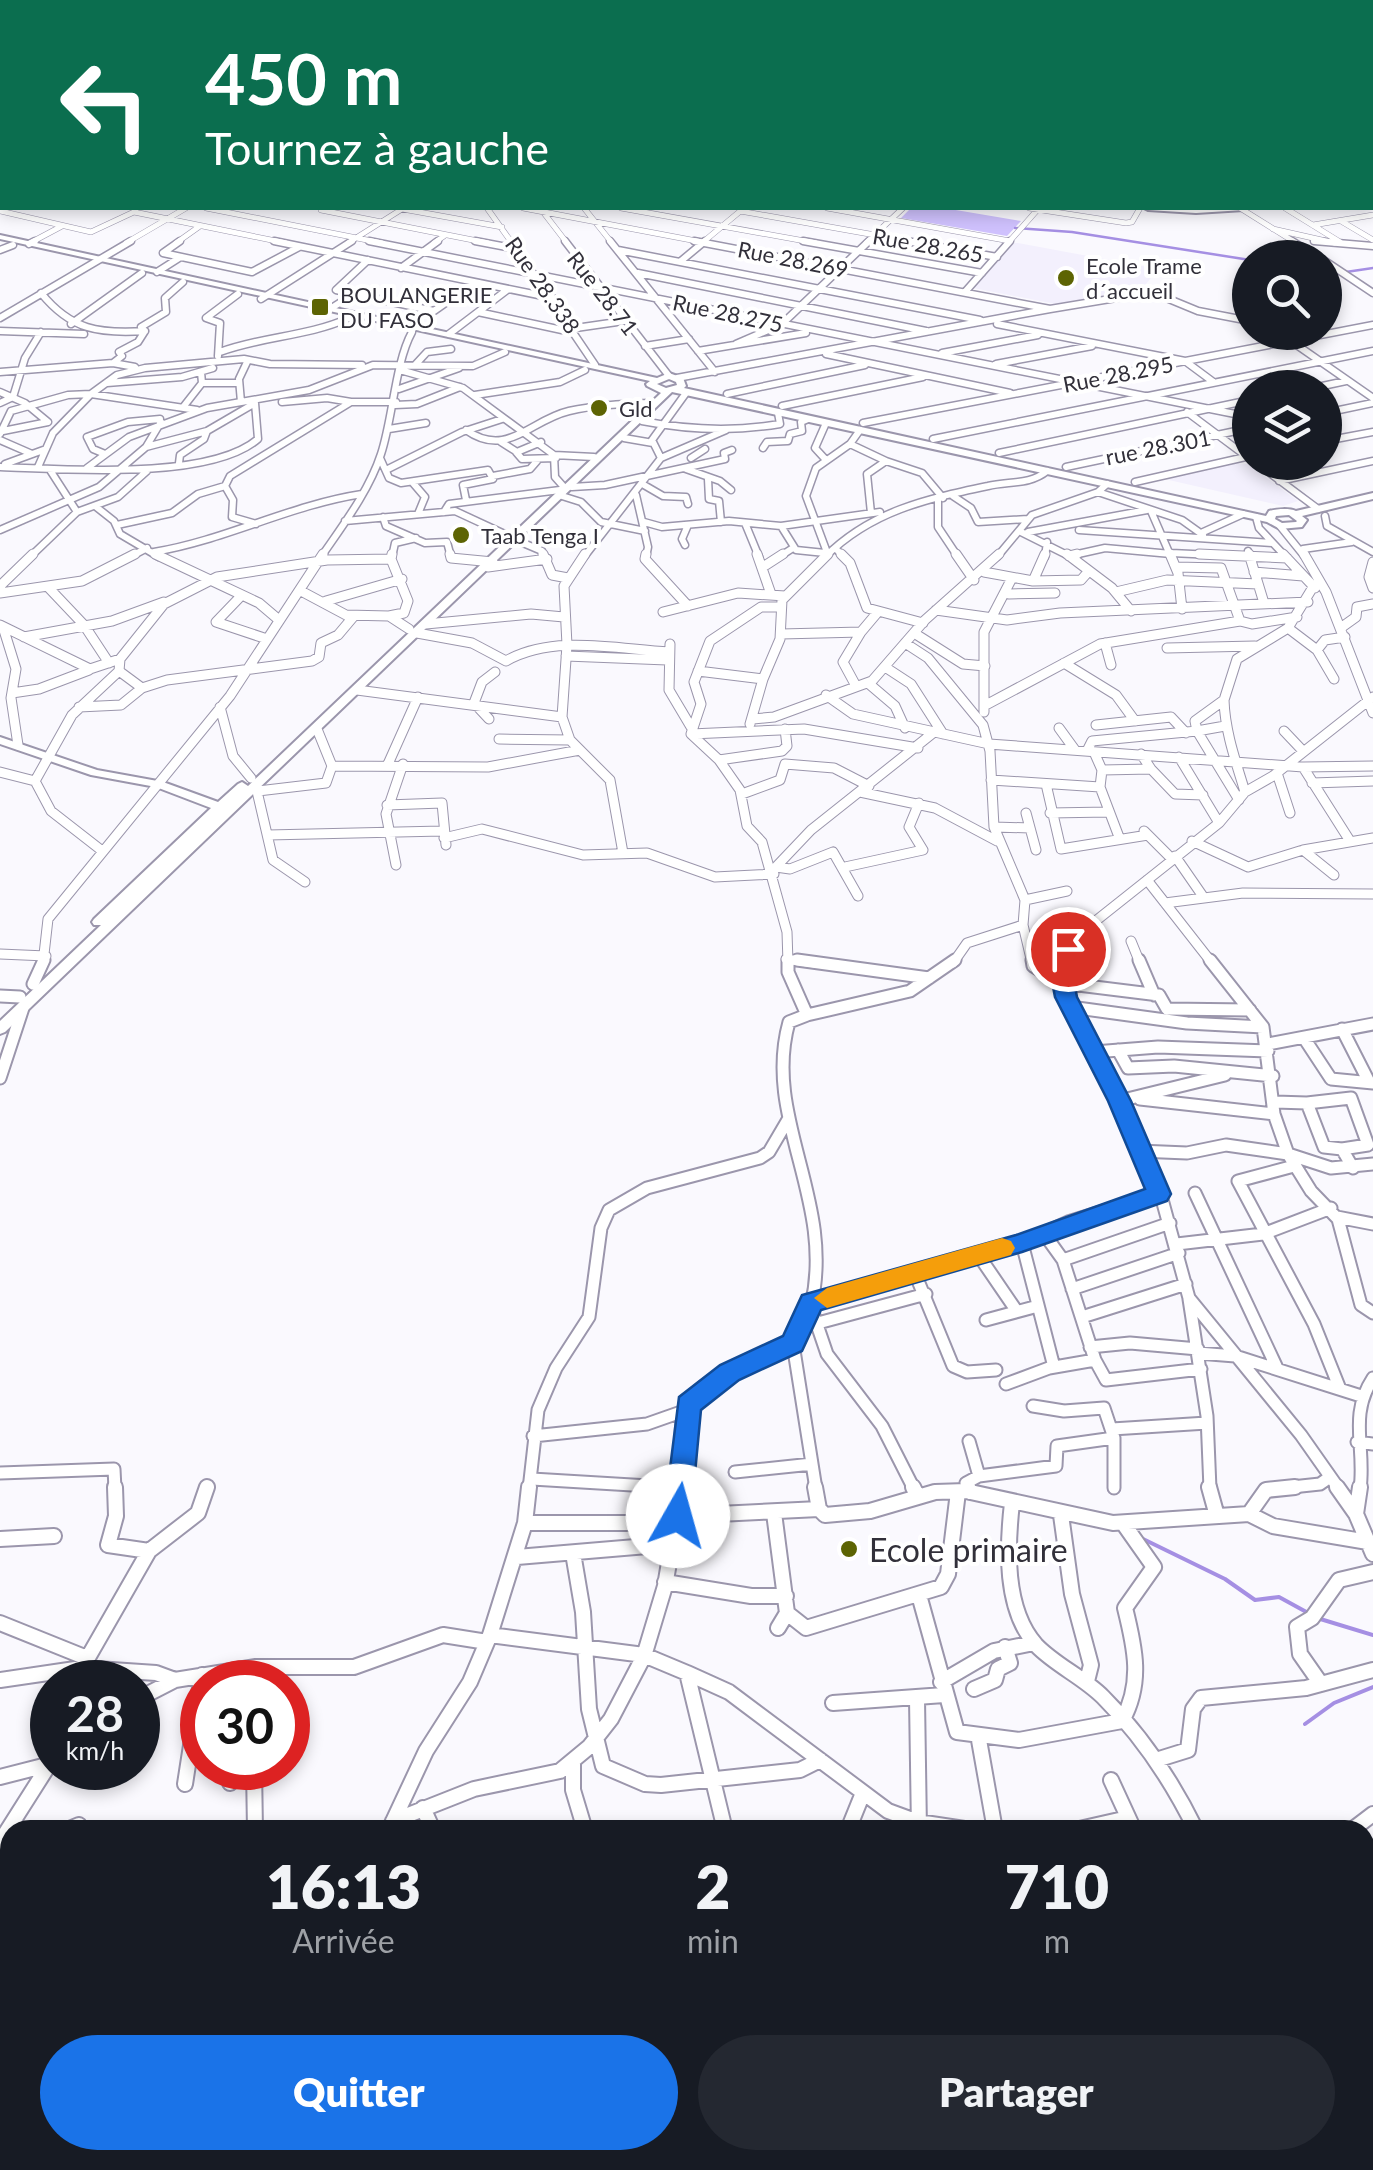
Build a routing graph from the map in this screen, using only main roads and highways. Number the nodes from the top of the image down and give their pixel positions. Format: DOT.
graph roads {
  1 [pos="1172,210"];
  2 [pos="1218,210"];
  3 [pos="0,240"];
  4 [pos="93,260"];
  5 [pos="264,297"];
  6 [pos="669,385"];
  7 [pos="780,414"];
  8 [pos="861,427"];
  9 [pos="564,490"];
  10 [pos="1373,496"];
  11 [pos="1373,505"];
  12 [pos="1321,512"];
  13 [pos="1278,523"];
  14 [pos="417,628"];
  15 [pos="0,740"];
  16 [pos="255,785"];
  17 [pos="224,809"];
  18 [pos="22,1001"];
  19 [pos="0,1016"];
  20 [pos="0,1029"];
  1 -- 2 [label="main road"];
  3 -- 4 [label="main road"];
  3 -- 4 [label="main road"];
  4 -- 5 [label="main road"];
  4 -- 5 [label="main road"];
  5 -- 6 [label="main road"];
  5 -- 6 [label="main road"];
  6 -- 7 [label="main road"];
  6 -- 7 [label="main road"];
  6 -- 9 [label="main road"];
  6 -- 9 [label="main road"];
  7 -- 8 [label="main road"];
  7 -- 8 [label="main road"];
  8 -- 13 [label="main road"];
  8 -- 13 [label="main road"];
  9 -- 14 [label="main road"];
  10 -- 12 [label="main road"];
  11 -- 12 [label="main road"];
  12 -- 13 [label="main road"];
  14 -- 16 [label="main road"];
  14 -- 16 [label="main road"];
  15 -- 17 [label="main road"];
  16 -- 17 [label="main road"];
  17 -- 18 [label="main road"];
  17 -- 18 [label="main road"];
  18 -- 19 [label="main road"];
  18 -- 20 [label="main road"];
}
